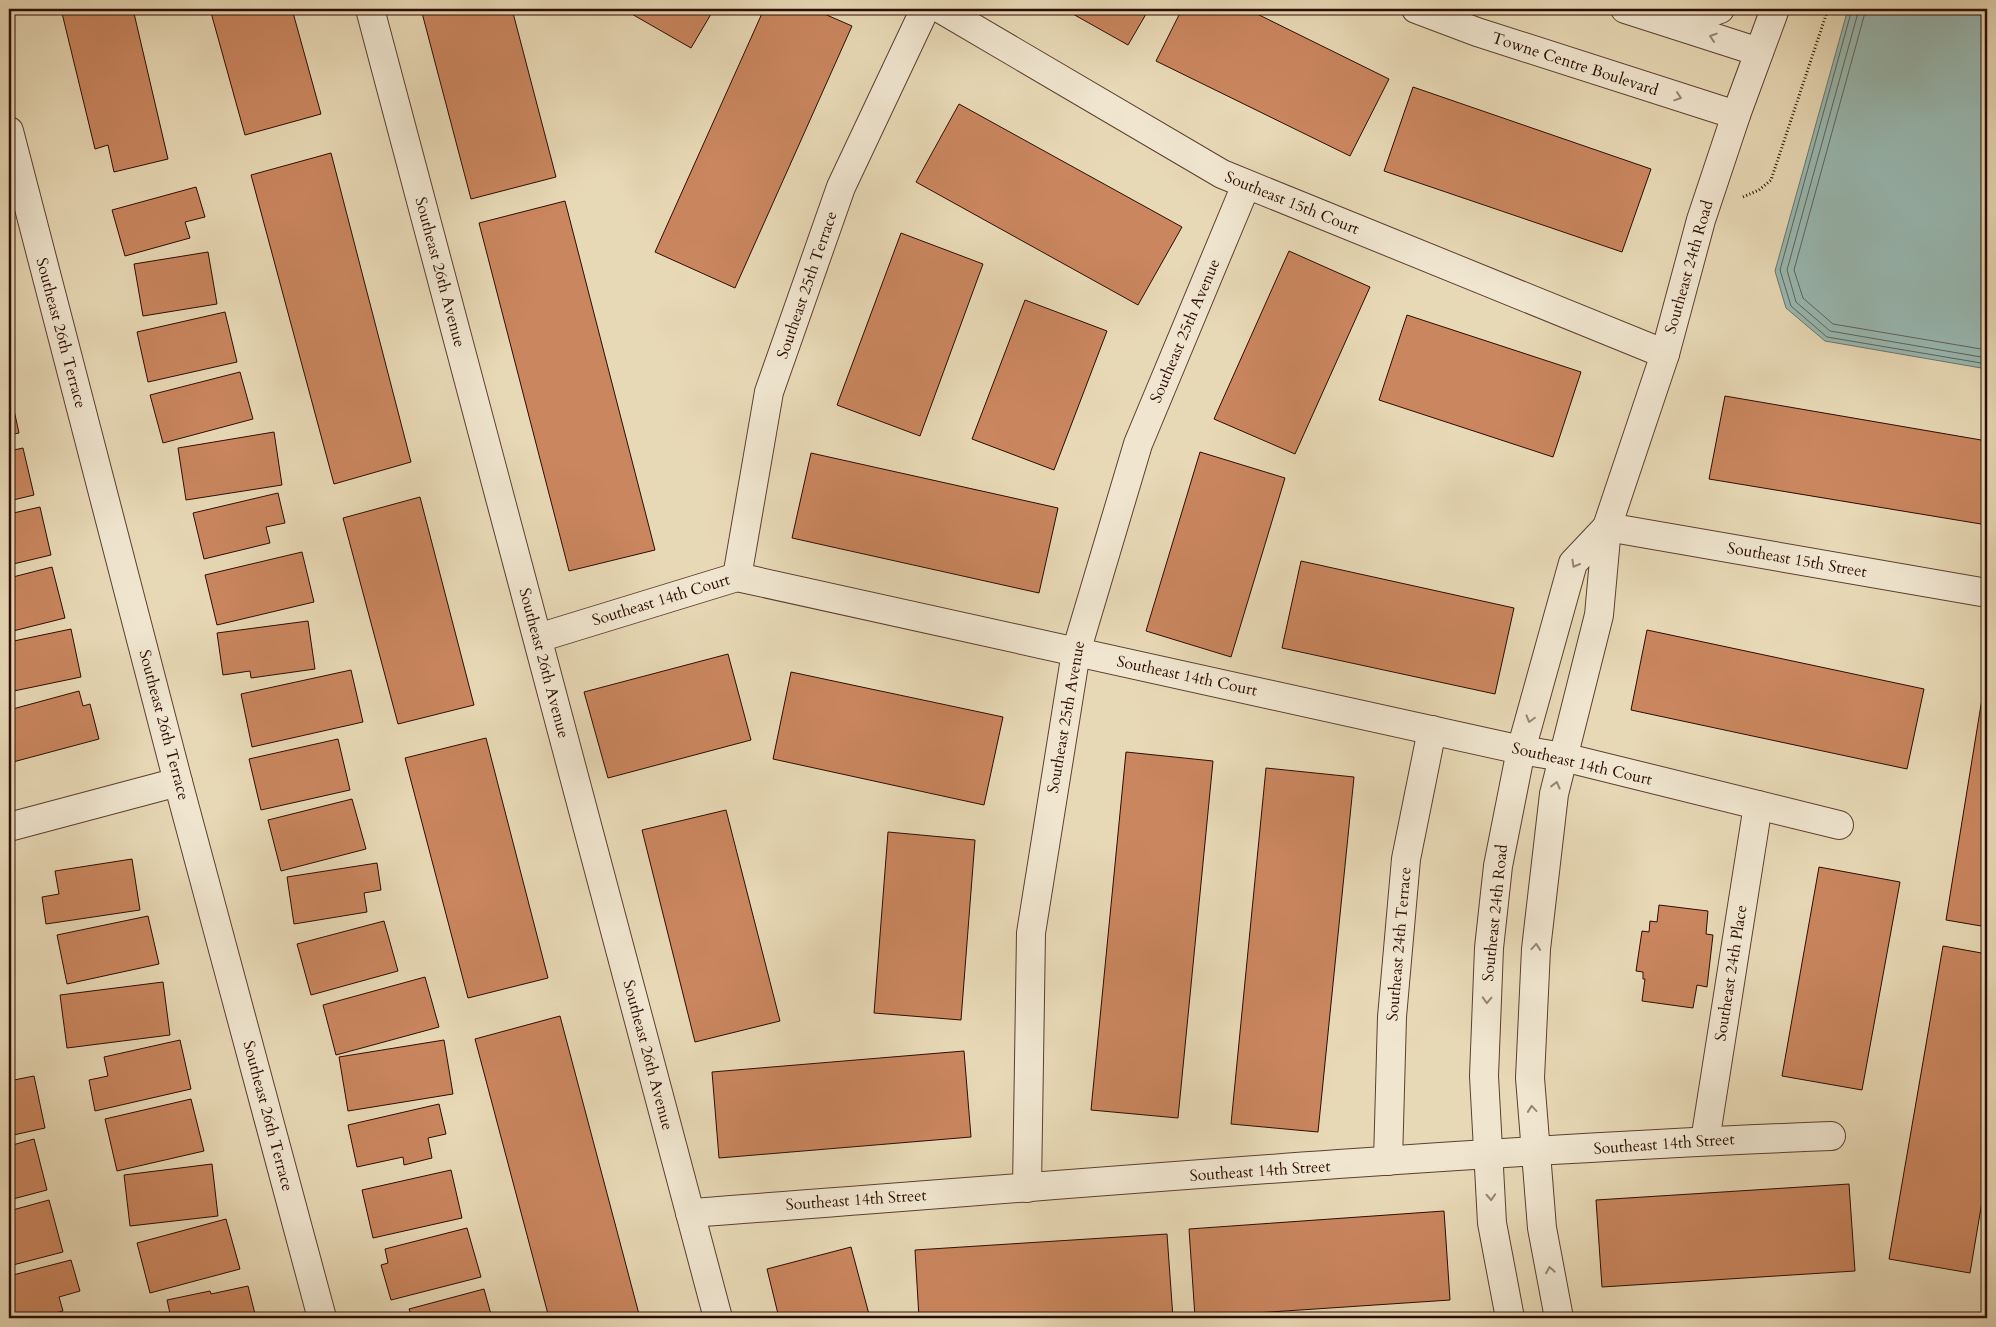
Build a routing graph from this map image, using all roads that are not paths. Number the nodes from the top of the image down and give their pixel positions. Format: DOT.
graph roads {
  1 [pos="370,9"];
  2 [pos="925,9"];
  3 [pos="940,9"];
  4 [pos="1416,9"];
  5 [pos="1625,9"];
  6 [pos="1720,9"];
  7 [pos="1776,9"];
  8 [pos="1676,26"];
  9 [pos="1759,52"];
  10 [pos="1736,115"];
  11 [pos="9,131"];
  12 [pos="1246,185"];
  13 [pos="1665,354"];
  14 [pos="1607,527"];
  15 [pos="737,577"];
  16 [pos="1987,593"];
  17 [pos="538,638"];
  18 [pos="1076,652"];
  19 [pos="1432,730"];
  20 [pos="1522,750"];
  21 [pos="1563,757"];
  22 [pos="178,782"];
  23 [pos="1758,806"];
  24 [pos="1839,825"];
  25 [pos="9,827"];
  26 [pos="1831,1136"];
  27 [pos="1705,1141"];
  28 [pos="1536,1152"];
  29 [pos="1488,1154"];
  30 [pos="1388,1161"];
  31 [pos="1026,1188"];
  32 [pos="690,1213"];
  33 [pos="322,1318"];
  34 [pos="718,1318"];
  35 [pos="1510,1318"];
  36 [pos="1559,1318"];
  1 -- 17 [label="street, Southeast 26th Avenue"];
  2 -- 15 [label="street, Southeast 25th Terrace"];
  3 -- 12 [label="street, Southeast 15th Court"];
  4 -- 10 [label="street, Towne Centre Boulevard, one-way"];
  5 -- 8 [label="street"];
  6 -- 8 [label="street"];
  7 -- 9 [label="street, Southeast 24th Road"];
  9 -- 8 [label="street, one-way"];
  9 -- 10 [label="street, Southeast 24th Road"];
  10 -- 13 [label="street, Southeast 24th Road"];
  11 -- 22 [label="street, Southeast 26th Terrace"];
  12 -- 13 [label="street, Southeast 15th Court"];
  12 -- 18 [label="street, Southeast 25th Avenue"];
  13 -- 14 [label="street, Southeast 24th Road"];
  14 -- 16 [label="street, Southeast 15th Street"];
  14 -- 20 [label="street, Southeast 24th Road, one-way"];
  14 -- 21 [label="street, Southeast 24th Road"];
  15 -- 17 [label="street, Southeast 14th Court"];
  15 -- 18 [label="street, Southeast 14th Court"];
  17 -- 32 [label="street, Southeast 26th Avenue"];
  18 -- 19 [label="street, Southeast 14th Court"];
  18 -- 31 [label="street, Southeast 25th Avenue"];
  19 -- 20 [label="street, Southeast 14th Court"];
  19 -- 30 [label="street, Southeast 24th Terrace"];
  20 -- 21 [label="street, Southeast 14th Court"];
  20 -- 29 [label="street, Southeast 24th Road, one-way"];
  21 -- 23 [label="street, Southeast 14th Court"];
  28 -- 21 [label="street, Southeast 24th Road, one-way"];
  22 -- 25 [label="street"];
  22 -- 33 [label="street, Southeast 26th Terrace"];
  23 -- 24 [label="street, Southeast 14th Court"];
  23 -- 27 [label="street, Southeast 24th Place"];
  26 -- 27 [label="street, Southeast 14th Street"];
  27 -- 28 [label="street, Southeast 14th Street"];
  28 -- 29 [label="street, Southeast 14th Street"];
  36 -- 28 [label="street, Southeast 24th Road, one-way"];
  29 -- 30 [label="street, Southeast 14th Street"];
  29 -- 35 [label="street, Southeast 24th Road, one-way"];
  30 -- 31 [label="street, Southeast 14th Street"];
  31 -- 32 [label="street, Southeast 14th Street"];
  32 -- 34 [label="street, Southeast 26th Avenue"];
}
